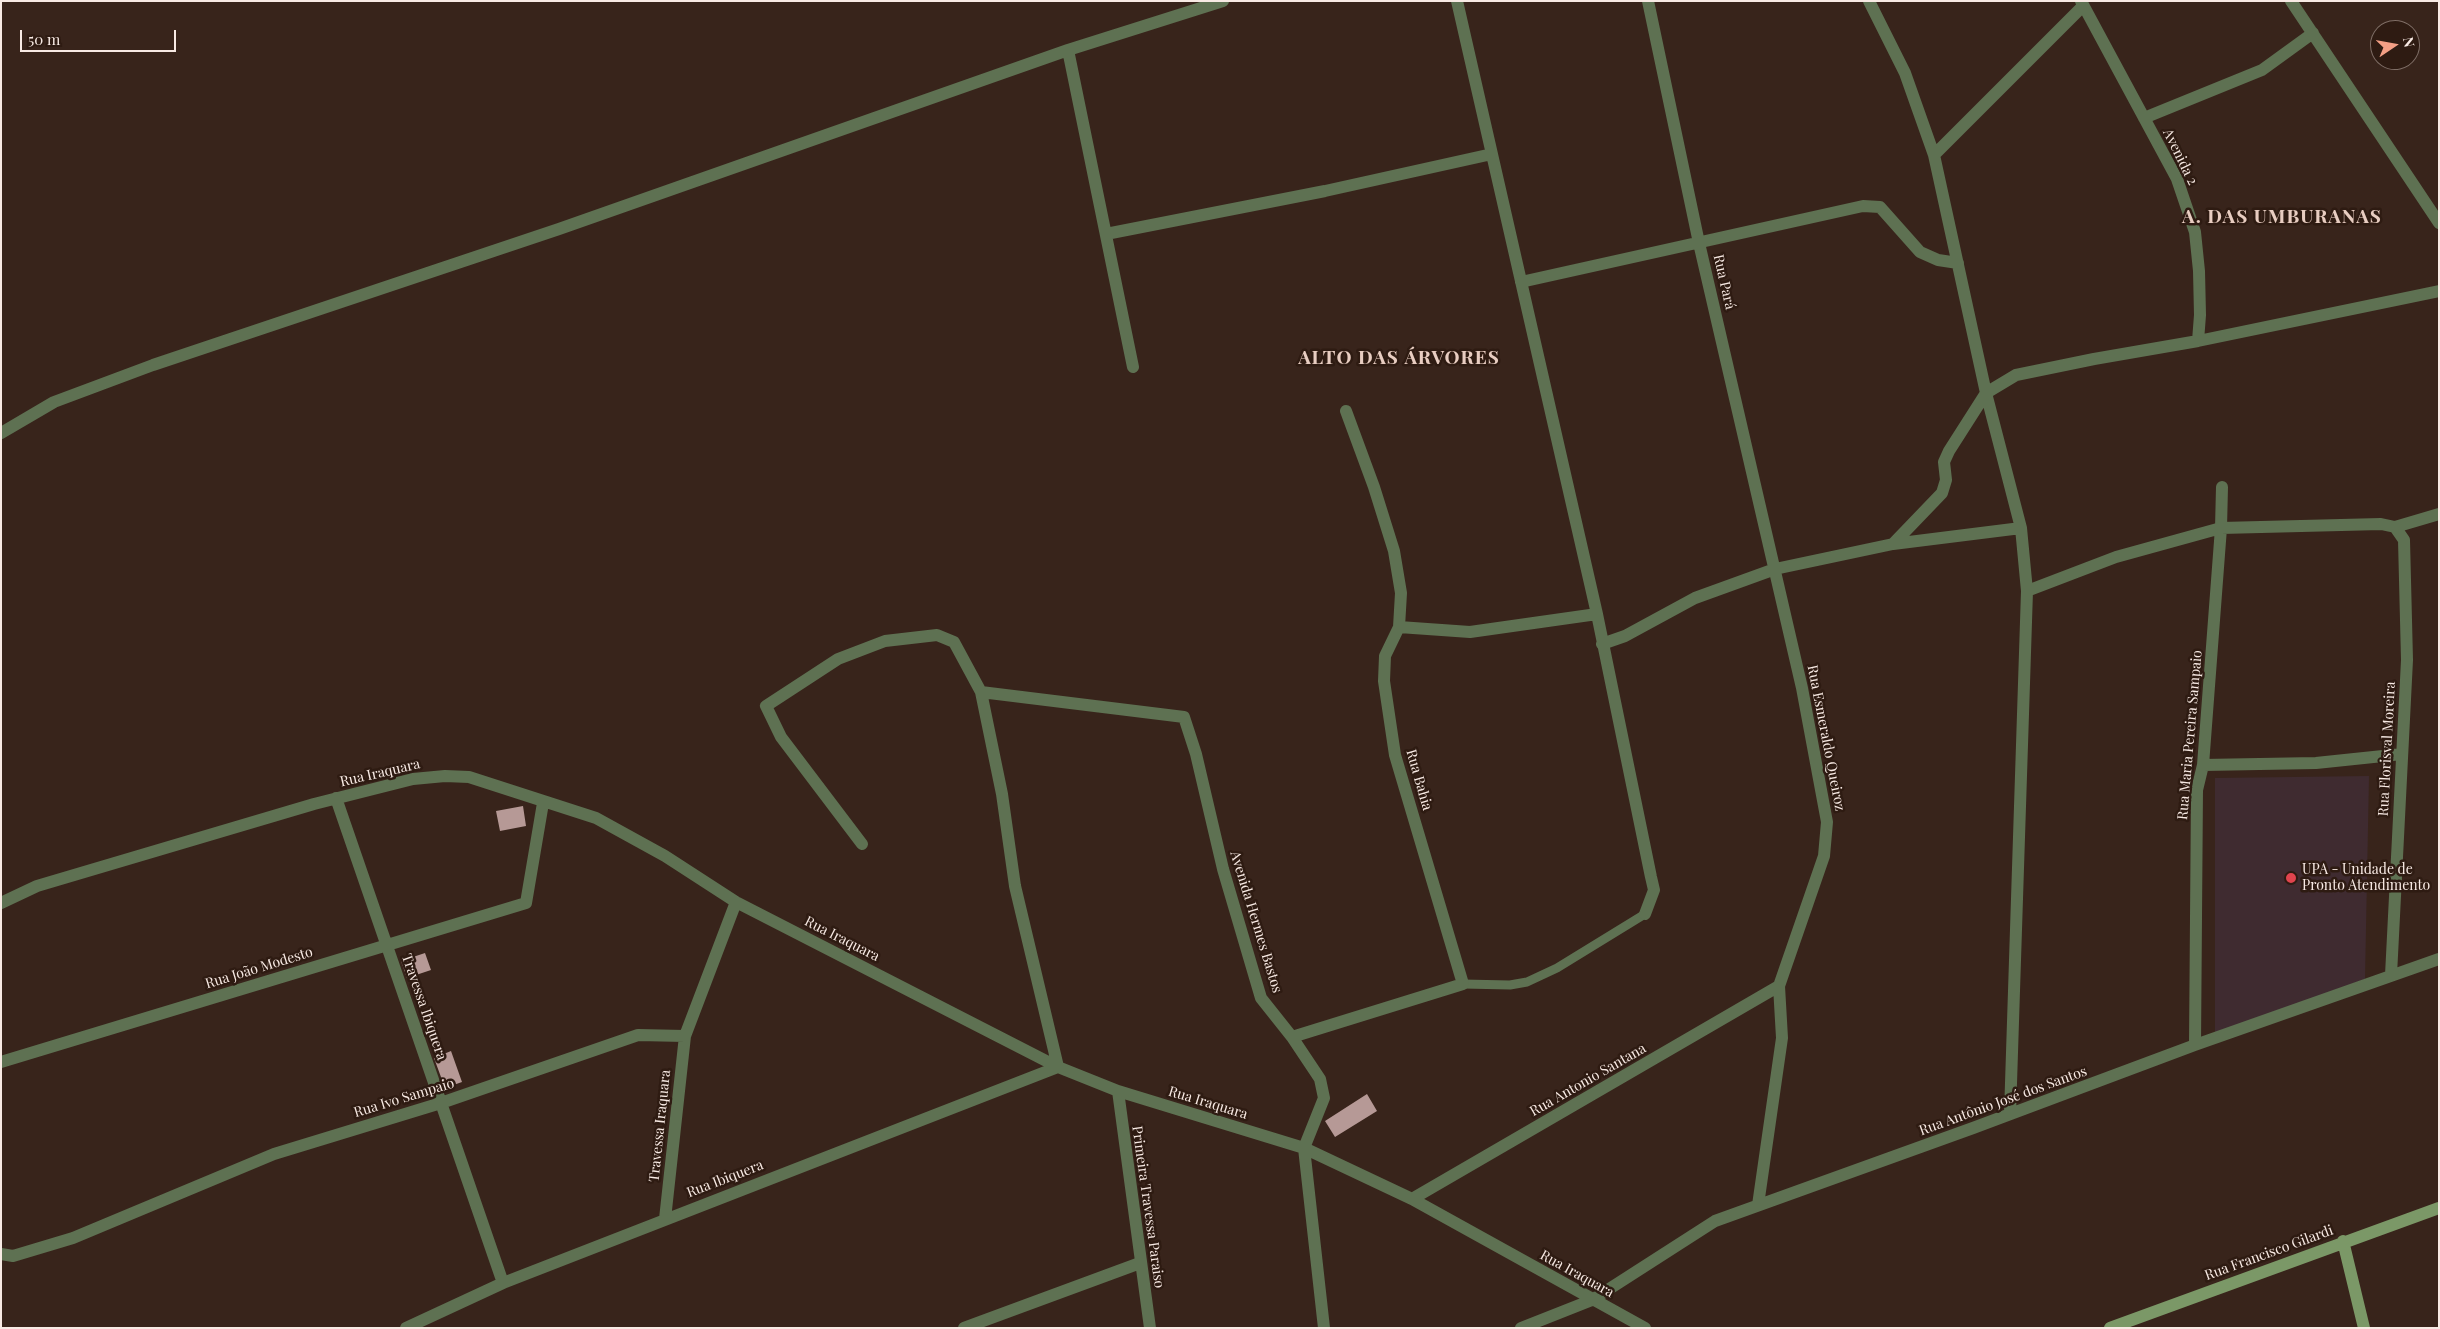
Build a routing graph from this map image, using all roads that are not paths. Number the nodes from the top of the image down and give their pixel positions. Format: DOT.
graph roads {
  1 [pos="1223,1"];
  2 [pos="1457,1"];
  3 [pos="1648,1"];
  4 [pos="1869,1"];
  5 [pos="2291,1"];
  6 [pos="2082,4"];
  7 [pos="2313,33"];
  8 [pos="1068,50"];
  9 [pos="2144,118"];
  10 [pos="1492,154"];
  11 [pos="1934,155"];
  12 [pos="2439,223"];
  13 [pos="1106,234"];
  14 [pos="1699,243"];
  15 [pos="1958,263"];
  16 [pos="1520,282"];
  17 [pos="2439,291"];
  18 [pos="2198,341"];
  19 [pos="1133,367"];
  20 [pos="1986,393"];
  21 [pos="1346,411"];
  22 [pos="1,433"];
  23 [pos="2222,487"];
  24 [pos="2439,514"];
  25 [pos="2395,527"];
  26 [pos="2021,528"];
  27 [pos="2221,528"];
  28 [pos="1893,544"];
  29 [pos="1775,569"];
  30 [pos="2027,591"];
  31 [pos="1597,614"];
  32 [pos="1399,627"];
  33 [pos="1602,644"];
  34 [pos="981,692"];
  35 [pos="2402,754"];
  36 [pos="2203,765"];
  37 [pos="336,798"];
  38 [pos="543,803"];
  39 [pos="862,844"];
  40 [pos="736,902"];
  41 [pos="1,903"];
  42 [pos="1645,914"];
  43 [pos="386,945"];
  44 [pos="2439,959"];
  45 [pos="2391,975"];
  46 [pos="1464,984"];
  47 [pos="1779,986"];
  48 [pos="685,1036"];
  49 [pos="1292,1037"];
  50 [pos="2195,1045"];
  51 [pos="1,1062"];
  52 [pos="1058,1067"];
  53 [pos="1118,1091"];
  54 [pos="441,1103"];
  55 [pos="2010,1114"];
  56 [pos="1304,1148"];
  57 [pos="1412,1200"];
  58 [pos="1758,1205"];
  59 [pos="2439,1208"];
  60 [pos="665,1219"];
  61 [pos="2343,1241"];
  62 [pos="1,1254"];
  63 [pos="1140,1263"];
  64 [pos="503,1283"];
  65 [pos="1592,1300"];
  66 [pos="2126,1325"];
  67 [pos="406,1328"];
  68 [pos="964,1328"];
  69 [pos="1150,1328"];
  70 [pos="1324,1328"];
  71 [pos="1521,1328"];
  72 [pos="1645,1328"];
  73 [pos="2110,1328"];
  74 [pos="2364,1328"];
  1 -- 8 [label="street"];
  2 -- 10 [label="street"];
  3 -- 14 [label="street, Rua Pará"];
  4 -- 11 [label="street"];
  5 -- 7 [label="street"];
  6 -- 9 [label="street, Avenida 2"];
  6 -- 11 [label="street"];
  7 -- 9 [label="street"];
  7 -- 12 [label="street"];
  8 -- 13 [label="street"];
  8 -- 22 [label="street"];
  9 -- 18 [label="street, Avenida 2"];
  10 -- 13 [label="street"];
  10 -- 16 [label="street"];
  11 -- 15 [label="street"];
  13 -- 19 [label="street"];
  14 -- 15 [label="street"];
  14 -- 16 [label="street"];
  14 -- 29 [label="street, Rua Pará"];
  15 -- 20 [label="street"];
  16 -- 31 [label="street"];
  17 -- 18 [label="street"];
  18 -- 20 [label="street"];
  20 -- 26 [label="street"];
  20 -- 28 [label="street"];
  21 -- 32 [label="street, Rua Bahia"];
  23 -- 27 [label="street, Rua Maria Pereira Sampaio"];
  24 -- 25 [label="street"];
  25 -- 27 [label="street"];
  25 -- 35 [label="street, Rua Florisval Moreira"];
  26 -- 28 [label="street"];
  26 -- 30 [label="street"];
  27 -- 30 [label="street"];
  27 -- 36 [label="street, Rua Maria Pereira Sampaio"];
  28 -- 29 [label="street"];
  29 -- 33 [label="street"];
  29 -- 47 [label="street, Rua Esmeraldo Queiroz"];
  30 -- 55 [label="street"];
  31 -- 32 [label="street"];
  31 -- 33 [label="street"];
  32 -- 46 [label="street, Rua Bahia"];
  33 -- 42 [label="street"];
  34 -- 39 [label="street"];
  34 -- 49 [label="street, Avenida Hermes Bastos"];
  34 -- 52 [label="street"];
  35 -- 36 [label="street"];
  35 -- 45 [label="street, Rua Florisval Moreira"];
  36 -- 50 [label="street, Rua Maria Pereira Sampaio"];
  37 -- 38 [label="street, Rua Iraquara"];
  37 -- 41 [label="street, Rua Iraquara"];
  37 -- 43 [label="street, Travessa Ibiquera"];
  38 -- 40 [label="street, Rua Iraquara"];
  38 -- 43 [label="street, Rua João Modesto"];
  40 -- 48 [label="street"];
  40 -- 52 [label="street, Rua Iraquara"];
  42 -- 46 [label="lane"];
  43 -- 51 [label="street, Rua João Modesto"];
  43 -- 54 [label="street, Travessa Ibiquera"];
  44 -- 45 [label="street, Rua Antônio José dos Santos"];
  45 -- 50 [label="street, Rua Antônio José dos Santos"];
  46 -- 49 [label="street"];
  47 -- 57 [label="street, Rua Antonio Santana"];
  47 -- 58 [label="street, Rua Esmeraldo Queiroz"];
  48 -- 54 [label="street, Rua Ivo Sampaio"];
  48 -- 60 [label="street, Travessa Iraquara"];
  49 -- 56 [label="street, Avenida Hermes Bastos"];
  50 -- 55 [label="street, Rua Antônio José dos Santos"];
  52 -- 53 [label="street, Rua Iraquara"];
  52 -- 60 [label="street, Rua Ibiquera"];
  53 -- 56 [label="street, Rua Iraquara"];
  53 -- 63 [label="street, Primeira Travessa Paraiso"];
  54 -- 62 [label="street, Rua Ivo Sampaio"];
  54 -- 64 [label="street, Travessa Ibiquera"];
  55 -- 58 [label="street, Rua Antônio José dos Santos"];
  56 -- 57 [label="street, Rua Iraquara"];
  56 -- 70 [label="street, Avenida Hermes Bastos"];
  57 -- 65 [label="street, Rua Iraquara"];
  58 -- 65 [label="street, Rua Antônio José dos Santos"];
  59 -- 61 [label="street, Rua Francisco Gilardi"];
  60 -- 64 [label="street, Rua Ibiquera"];
  61 -- 66 [label="street, Rua Francisco Gilardi"];
  61 -- 74 [label="street"];
  63 -- 68 [label="street"];
  63 -- 69 [label="street, Primeira Travessa Paraiso"];
  64 -- 67 [label="street, Rua Ibiquera"];
  65 -- 71 [label="street, Rua Antônio José dos Santos"];
  65 -- 72 [label="street, Rua Iraquara"];
  66 -- 73 [label="street, Rua Francisco Gilardi"];
}
